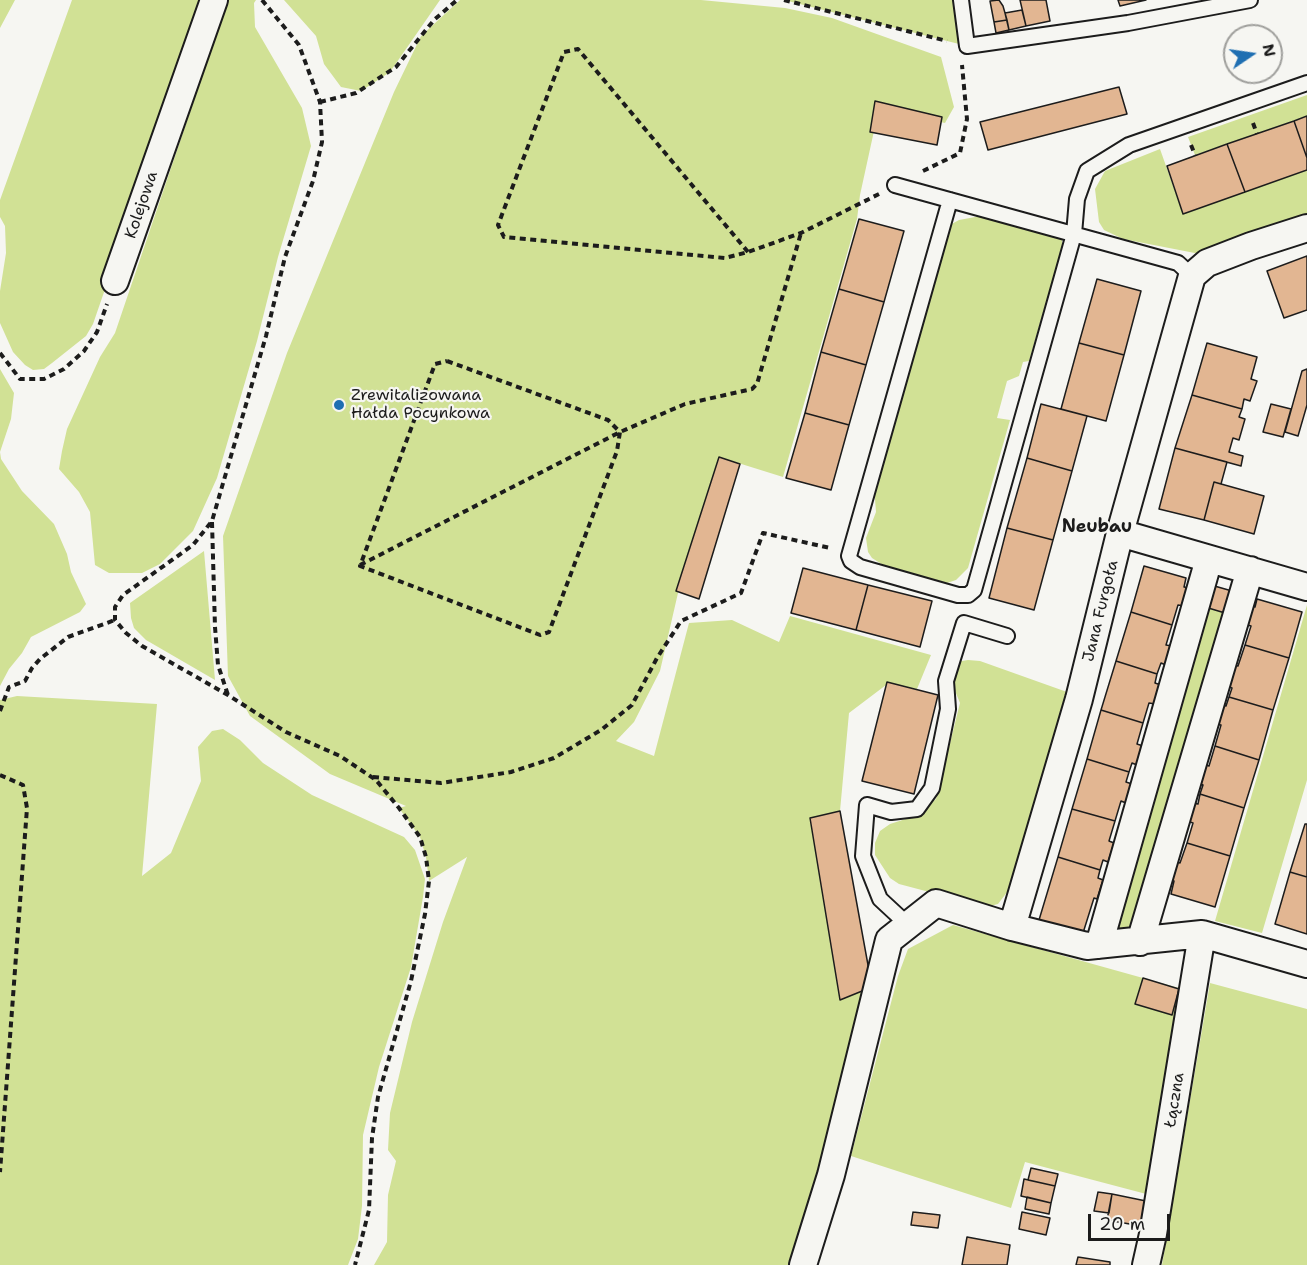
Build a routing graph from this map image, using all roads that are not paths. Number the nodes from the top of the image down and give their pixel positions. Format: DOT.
graph roads {
  1 [pos="214,0"];
  2 [pos="961,0"];
  3 [pos="1250,0"];
  4 [pos="1307,83"];
  5 [pos="895,185"];
  6 [pos="950,200"];
  7 [pos="1307,228"];
  8 [pos="1074,234"];
  9 [pos="1192,276"];
  10 [pos="115,281"];
  11 [pos="1120,533"];
  12 [pos="1209,559"];
  13 [pos="1250,570"];
  14 [pos="1307,587"];
  15 [pos="1007,636"];
  16 [pos="908,925"];
  17 [pos="1012,927"];
  18 [pos="1202,934"];
  19 [pos="1140,942"];
  20 [pos="1099,945"];
  21 [pos="1307,964"];
  22 [pos="803,1265"];
  23 [pos="1146,1265"];
  1 -- 10 [label="street, Kolejowa"];
  2 -- 3 [label="lane"];
  4 -- 8 [label="lane"];
  5 -- 6 [label="lane"];
  6 -- 8 [label="lane"];
  6 -- 8 [label="lane"];
  7 -- 9 [label="street"];
  8 -- 9 [label="lane"];
  9 -- 11 [label="street, Jana Furgoła"];
  11 -- 12 [label="street"];
  11 -- 17 [label="street, Jana Furgoła"];
  12 -- 13 [label="street"];
  12 -- 20 [label="street"];
  13 -- 14 [label="street"];
  13 -- 19 [label="street"];
  15 -- 16 [label="lane"];
  16 -- 17 [label="street"];
  16 -- 22 [label="street"];
  17 -- 20 [label="street"];
  18 -- 19 [label="street"];
  18 -- 21 [label="street"];
  18 -- 23 [label="street, Łączna"];
  19 -- 20 [label="street"];
}
